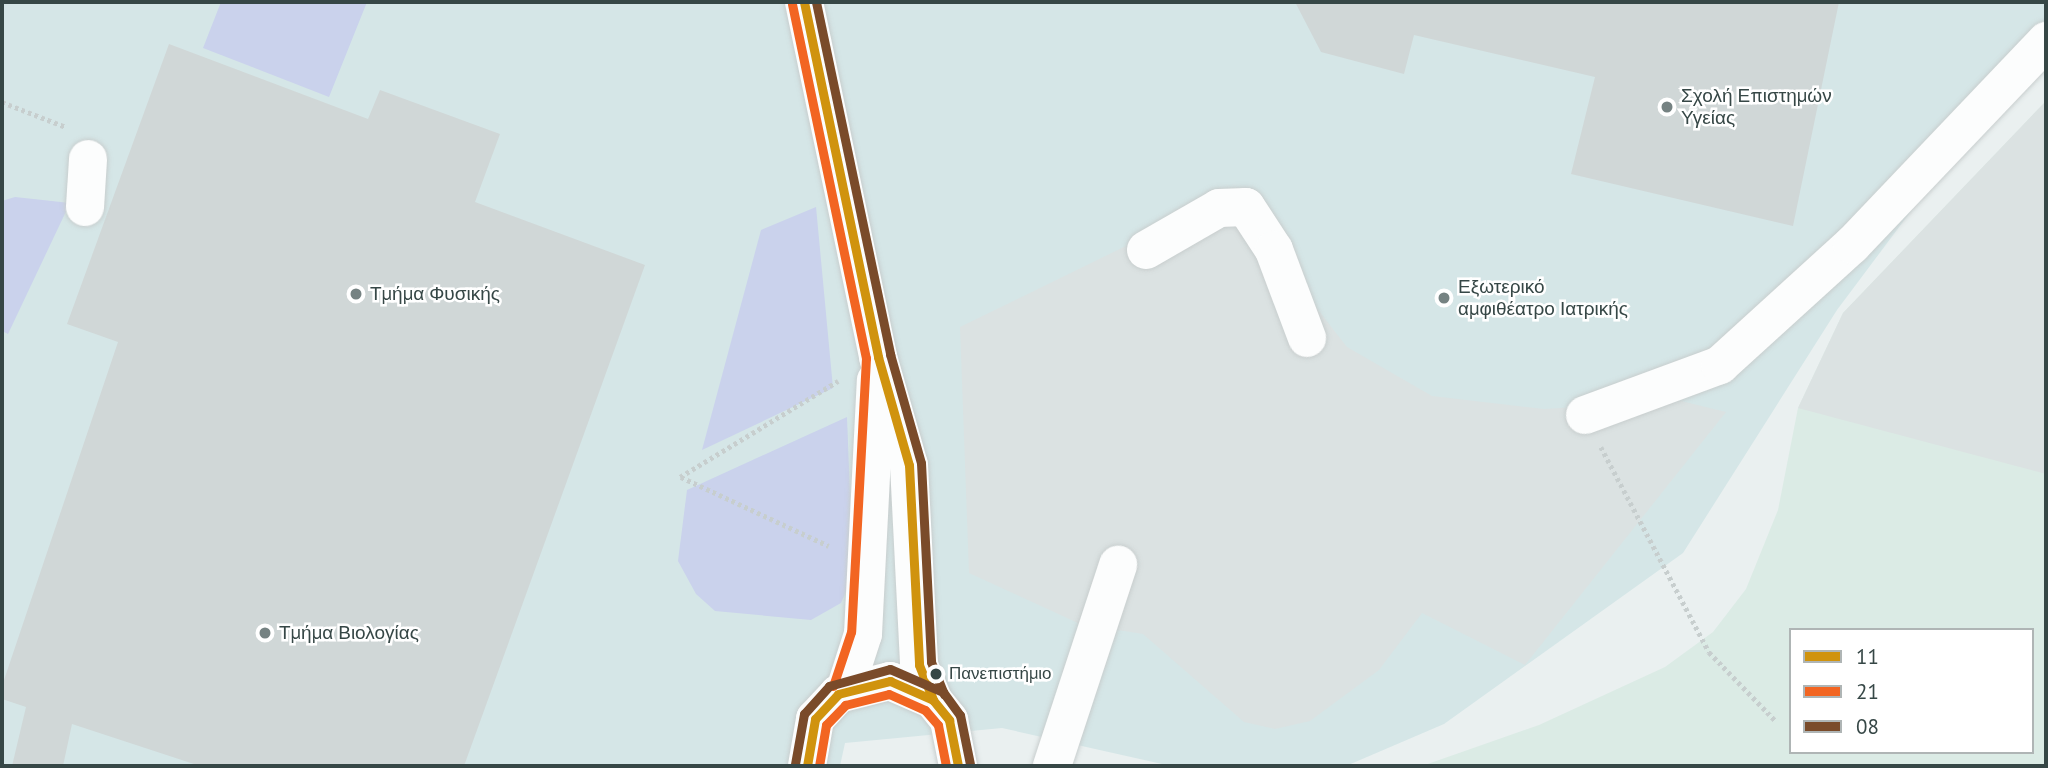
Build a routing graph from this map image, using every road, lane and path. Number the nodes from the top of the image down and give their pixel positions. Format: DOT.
graph roads {
  1 [pos="804,2"];
  2 [pos="2046,41"];
  3 [pos="2,102"];
  4 [pos="80,144"];
  5 [pos="85,207"];
  6 [pos="1146,250"];
  7 [pos="1307,338"];
  8 [pos="878,357"];
  9 [pos="1585,415"];
  10 [pos="867,564"];
  11 [pos="1118,565"];
  12 [pos="845,690"];
  13 [pos="933,700"];
  14 [pos="1775,720"];
  15 [pos="807,766"];
  16 [pos="958,766"];
  17 [pos="1052,766"];
  1 -- 8 [label="street"];
  2 -- 9 [label="street"];
  3 -- 4 [label="path"];
  4 -- 5 [label="street"];
  6 -- 7 [label="street"];
  8 -- 10 [label="street"];
  8 -- 10 [label="path"];
  8 -- 13 [label="street"];
  9 -- 14 [label="path"];
  10 -- 12 [label="street"];
  11 -- 17 [label="street"];
  12 -- 13 [label="street"];
  12 -- 15 [label="street"];
  13 -- 16 [label="street"];
}
